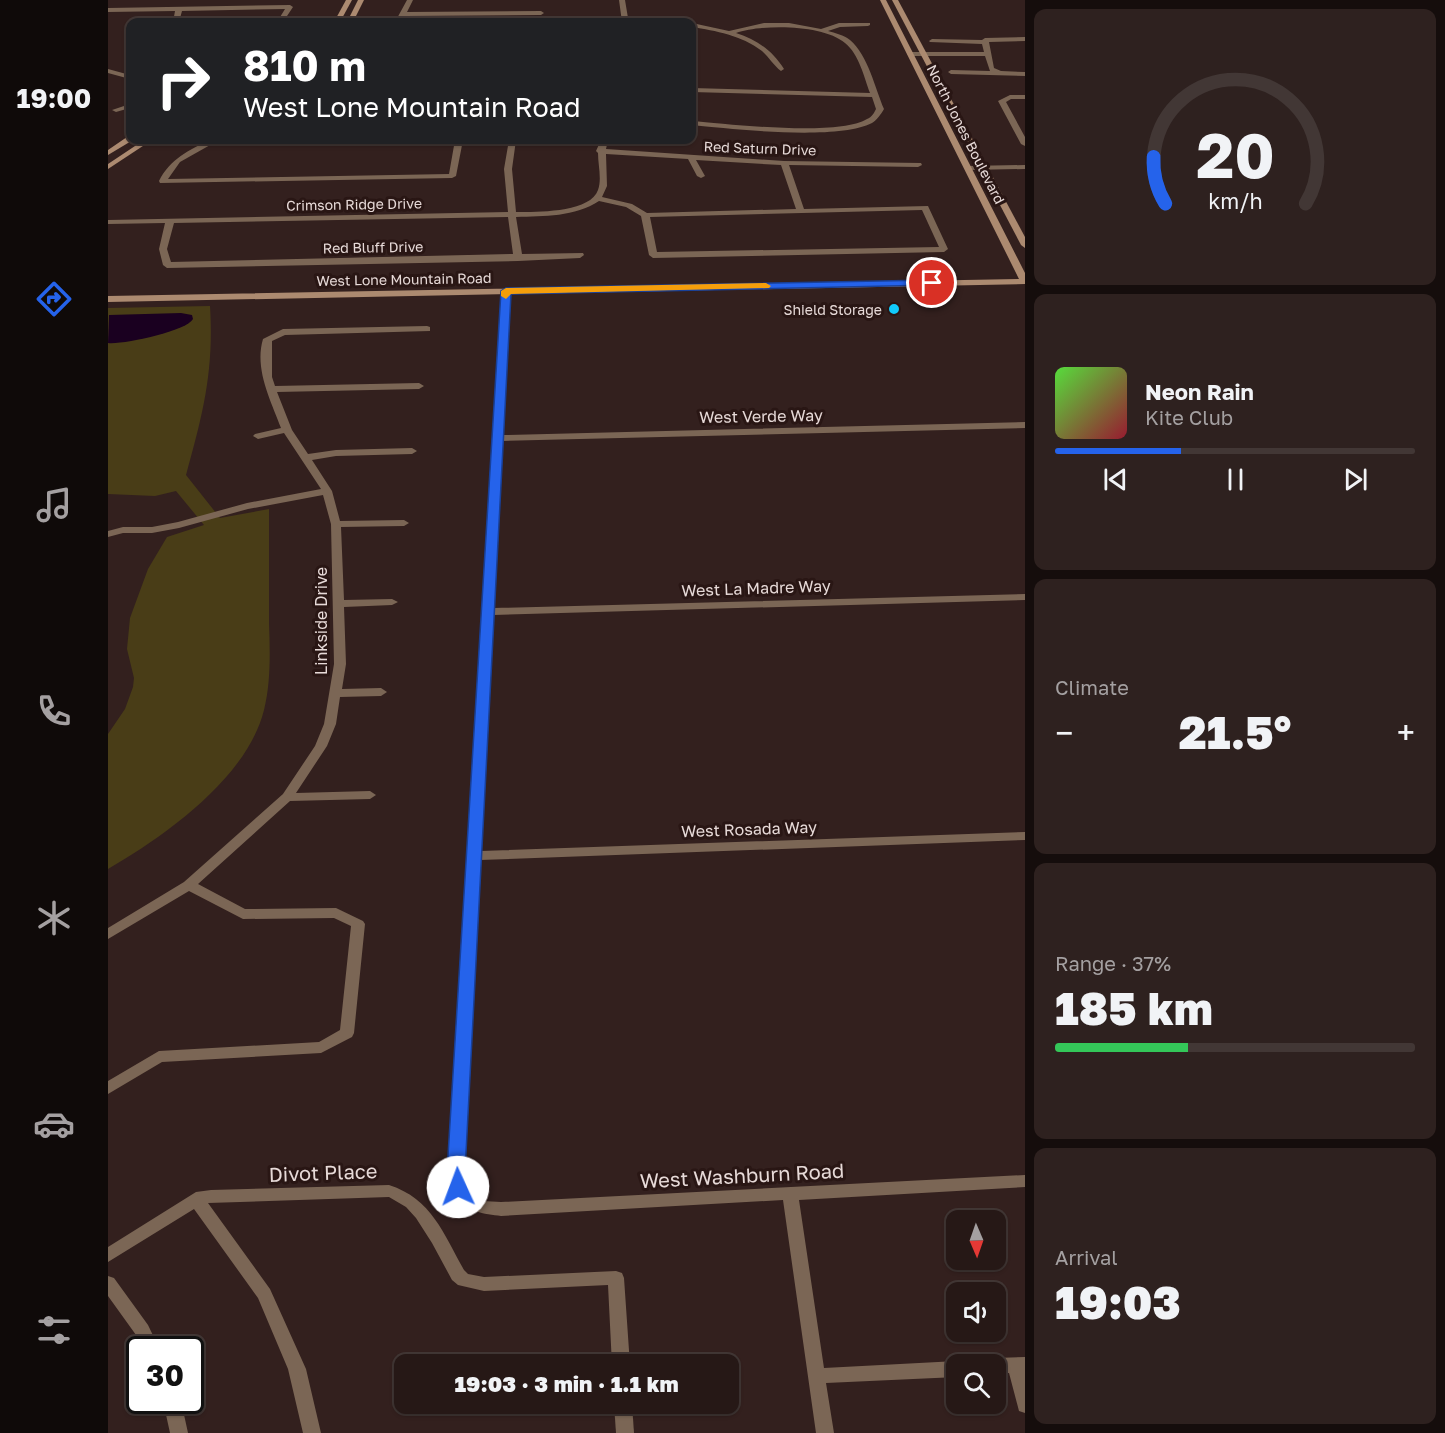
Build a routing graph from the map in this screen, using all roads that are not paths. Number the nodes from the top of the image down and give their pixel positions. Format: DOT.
graph roads {
  1 [pos="349,0"];
  2 [pos="361,0"];
  3 [pos="410,0"];
  4 [pos="622,0"];
  5 [pos="883,1"];
  6 [pos="896,1"];
  7 [pos="179,9"];
  8 [pos="108,10"];
  9 [pos="481,13"];
  10 [pos="541,13"];
  11 [pos="403,14"];
  12 [pos="177,18"];
  13 [pos="283,18"];
  14 [pos="339,18"];
  15 [pos="352,18"];
  16 [pos="400,18"];
  17 [pos="478,18"];
  18 [pos="625,18"];
  19 [pos="868,24"];
  20 [pos="696,26"];
  21 [pos="822,31"];
  22 [pos="728,34"];
  23 [pos="1025,39"];
  24 [pos="987,40"];
  25 [pos="932,41"];
  26 [pos="910,54"];
  27 [pos="924,54"];
  28 [pos="988,56"];
  29 [pos="781,69"];
  30 [pos="108,71"];
  31 [pos="951,72"];
  32 [pos="998,72"];
  33 [pos="1025,74"];
  34 [pos="126,76"];
  35 [pos="696,90"];
  36 [pos="874,95"];
  37 [pos="1025,97"];
  38 [pos="126,107"];
  39 [pos="116,110"];
  40 [pos="696,123"];
  41 [pos="1021,130"];
  42 [pos="126,142"];
  43 [pos="142,144"];
  44 [pos="207,144"];
  45 [pos="458,144"];
  46 [pos="511,144"];
  47 [pos="603,144"];
  48 [pos="1025,144"];
  49 [pos="600,151"];
  50 [pos="108,153"];
  51 [pos="692,159"];
  52 [pos="784,163"];
  53 [pos="918,165"];
  54 [pos="108,167"];
  55 [pos="1025,167"];
  56 [pos="968,168"];
  57 [pos="984,168"];
  58 [pos="701,176"];
  59 [pos="597,198"];
  60 [pos="800,210"];
  61 [pos="510,215"];
  62 [pos="645,215"];
  63 [pos="170,221"];
  64 [pos="108,222"];
  65 [pos="1025,245"];
  66 [pos="580,255"];
  67 [pos="518,258"];
  68 [pos="1025,281"];
  69 [pos="506,291"];
  70 [pos="108,299"];
  71 [pos="427,329"];
  72 [pos="419,387"];
  73 [pos="271,389"];
  74 [pos="1025,425"];
  75 [pos="287,430"];
  76 [pos="258,436"];
  77 [pos="498,438"];
  78 [pos="412,451"];
  79 [pos="304,458"];
  80 [pos="327,491"];
  81 [pos="404,523"];
  82 [pos="336,524"];
  83 [pos="108,534"];
  84 [pos="1025,597"];
  85 [pos="392,602"];
  86 [pos="338,604"];
  87 [pos="488,612"];
  88 [pos="381,692"];
  89 [pos="337,693"];
  90 [pos="370,795"];
  91 [pos="287,797"];
  92 [pos="1025,836"];
  93 [pos="474,856"];
  94 [pos="189,885"];
  95 [pos="108,934"];
  96 [pos="108,1088"];
  97 [pos="1025,1181"];
  98 [pos="790,1194"];
  99 [pos="196,1199"];
  100 [pos="108,1255"];
  101 [pos="108,1283"];
  102 [pos="145,1336"];
  103 [pos="620,1354"];
  104 [pos="1020,1365"];
  105 [pos="946,1369"];
  106 [pos="817,1376"];
  107 [pos="1025,1405"];
  108 [pos="175,1414"];
  109 [pos="624,1414"];
  110 [pos="179,1433"];
  111 [pos="312,1433"];
  112 [pos="625,1433"];
  113 [pos="825,1433"];
  1 -- 14 [label="main road"];
  2 -- 15 [label="main road"];
  3 -- 11 [label="street"];
  4 -- 18 [label="street"];
  5 -- 6 [label="main road"];
  5 -- 26 [label="main road, North Jones Boulevard"];
  6 -- 27 [label="main road, North Jones Boulevard"];
  7 -- 8 [label="street"];
  7 -- 12 [label="street"];
  7 -- 13 [label="street"];
  9 -- 10 [label="street"];
  9 -- 11 [label="street"];
  9 -- 17 [label="street"];
  11 -- 16 [label="street"];
  19 -- 21 [label="street"];
  20 -- 22 [label="street"];
  21 -- 22 [label="street"];
  21 -- 36 [label="street"];
  22 -- 29 [label="street"];
  23 -- 24 [label="street"];
  24 -- 25 [label="street"];
  24 -- 28 [label="street"];
  26 -- 27 [label="street"];
  26 -- 56 [label="main road, North Jones Boulevard"];
  27 -- 28 [label="street"];
  27 -- 57 [label="main road, North Jones Boulevard"];
  28 -- 32 [label="street"];
  30 -- 34 [label="street"];
  31 -- 32 [label="street"];
  32 -- 33 [label="street"];
  35 -- 36 [label="street"];
  36 -- 40 [label="street"];
  37 -- 41 [label="street"];
  38 -- 39 [label="street"];
  41 -- 48 [label="street"];
  42 -- 50 [label="main road"];
  43 -- 54 [label="main road"];
  44 -- 45 [label="street"];
  46 -- 61 [label="street"];
  47 -- 49 [label="street"];
  49 -- 51 [label="street, Red Saturn Drive"];
  49 -- 59 [label="street"];
  51 -- 52 [label="street, Red Saturn Drive"];
  51 -- 58 [label="street"];
  52 -- 53 [label="street, Red Saturn Drive"];
  52 -- 60 [label="street"];
  55 -- 57 [label="street"];
  56 -- 57 [label="street"];
  56 -- 68 [label="main road, North Jones Boulevard"];
  57 -- 65 [label="main road, North Jones Boulevard"];
  59 -- 61 [label="street, Crimson Ridge Drive"];
  59 -- 62 [label="street"];
  60 -- 62 [label="street"];
  60 -- 62 [label="street"];
  61 -- 63 [label="street, Crimson Ridge Drive"];
  61 -- 67 [label="street"];
  63 -- 64 [label="street, Crimson Ridge Drive"];
  63 -- 67 [label="street, Red Bluff Drive"];
  66 -- 67 [label="street, Red Bluff Drive"];
  68 -- 69 [label="main road, West Lone Mountain Road"];
  69 -- 70 [label="main road, West Lone Mountain Road"];
  69 -- 77 [label="street"];
  71 -- 73 [label="street, Linkside Drive"];
  72 -- 73 [label="street"];
  73 -- 75 [label="street, Linkside Drive"];
  74 -- 77 [label="street, West Verde Way"];
  75 -- 76 [label="street"];
  75 -- 79 [label="street, Linkside Drive"];
  77 -- 87 [label="street"];
  78 -- 79 [label="street"];
  79 -- 80 [label="street, Linkside Drive"];
  80 -- 82 [label="street, Linkside Drive"];
  80 -- 83 [label="street"];
  81 -- 82 [label="street"];
  82 -- 86 [label="street, Linkside Drive"];
  84 -- 87 [label="street, West La Madre Way"];
  85 -- 86 [label="street"];
  86 -- 89 [label="street, Linkside Drive"];
  87 -- 93 [label="street"];
  88 -- 89 [label="street"];
  89 -- 91 [label="street, Linkside Drive"];
  90 -- 91 [label="street"];
  91 -- 94 [label="street, Linkside Drive"];
  92 -- 93 [label="street, West Rosada Way"];
  93 -- 98 [label="street, West Washburn Road"];
  94 -- 95 [label="street, Linkside Drive"];
  94 -- 96 [label="street"];
  97 -- 98 [label="street, West Washburn Road"];
  98 -- 106 [label="street"];
  99 -- 100 [label="street, Divot Place"];
  99 -- 103 [label="street, Divot Place"];
  99 -- 111 [label="street"];
  101 -- 102 [label="street"];
  104 -- 107 [label="street"];
  105 -- 106 [label="street"];
  106 -- 113 [label="street"];
  108 -- 110 [label="street"];
  109 -- 112 [label="street"];
}
